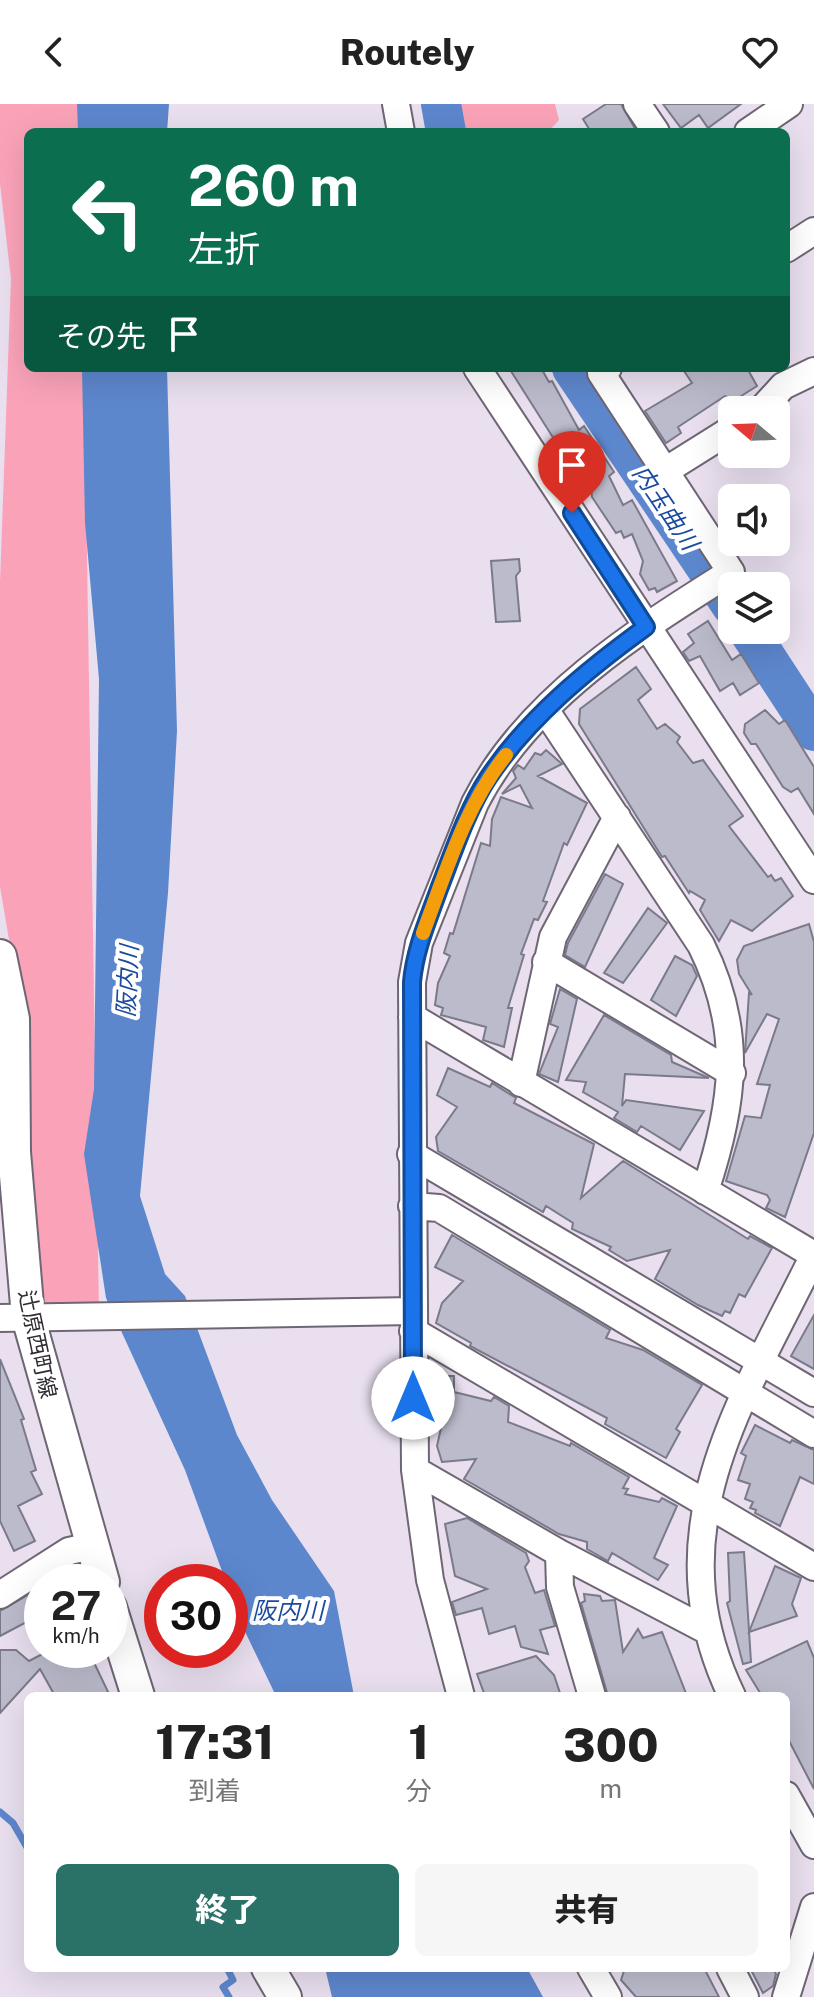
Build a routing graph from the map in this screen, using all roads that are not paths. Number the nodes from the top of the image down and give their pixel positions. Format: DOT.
graph roads {
  1 [pos="396,104"];
  2 [pos="637,104"];
  3 [pos="789,104"];
  4 [pos="400,128"];
  5 [pos="653,128"];
  6 [pos="754,128"];
  7 [pos="814,231"];
  8 [pos="790,246"];
  9 [pos="814,371"];
  10 [pos="480,372"];
  11 [pos="602,372"];
  12 [pos="777,377"];
  13 [pos="768,396"];
  14 [pos="718,438"];
  15 [pos="665,471"];
  16 [pos="646,627"];
  17 [pos="546,711"];
  18 [pos="617,817"];
  19 [pos="814,880"];
  20 [pos="0,956"];
  21 [pos="546,962"];
  22 [pos="412,1017"];
  23 [pos="732,1073"];
  24 [pos="521,1083"];
  25 [pos="7,1153"];
  26 [pos="411,1154"];
  27 [pos="705,1191"];
  28 [pos="412,1206"];
  29 [pos="814,1255"];
  30 [pos="29,1318"];
  31 [pos="413,1321"];
  32 [pos="761,1362"];
  33 [pos="744,1392"];
  34 [pos="814,1393"];
  35 [pos="814,1434"];
  36 [pos="415,1470"];
  37 [pos="705,1501"];
  38 [pos="92,1546"];
  39 [pos="559,1553"];
  40 [pos="98,1564"];
  41 [pos="814,1567"];
  42 [pos="0,1595"];
  43 [pos="706,1630"];
  44 [pos="128,1664"];
  45 [pos="137,1692"];
  46 [pos="460,1692"];
  47 [pos="591,1692"];
  48 [pos="730,1692"];
  49 [pos="790,1802"];
  50 [pos="814,1845"];
  51 [pos="814,1907"];
  52 [pos="270,1972"];
  53 [pos="593,1972"];
  54 [pos="732,1972"];
  55 [pos="285,1997"];
  56 [pos="608,1997"];
  57 [pos="745,1997"];
  58 [pos="786,1997"];
  1 -- 4 [label="street"];
  2 -- 5 [label="street"];
  3 -- 6 [label="street"];
  7 -- 8 [label="street"];
  9 -- 12 [label="street"];
  10 -- 16 [label="street"];
  11 -- 15 [label="street"];
  12 -- 13 [label="street"];
  14 -- 15 [label="street"];
  15 -- 16 [label="street"];
  16 -- 17 [label="street"];
  16 -- 19 [label="street"];
  17 -- 18 [label="street"];
  17 -- 22 [label="street"];
  18 -- 21 [label="street"];
  18 -- 23 [label="street"];
  20 -- 25 [label="main road, 辻原西町線"];
  21 -- 23 [label="street"];
  21 -- 24 [label="street"];
  22 -- 24 [label="street"];
  22 -- 26 [label="street"];
  23 -- 27 [label="street"];
  24 -- 27 [label="street"];
  25 -- 30 [label="main road, 辻原西町線"];
  26 -- 28 [label="street"];
  26 -- 32 [label="street"];
  27 -- 29 [label="street"];
  28 -- 31 [label="street"];
  28 -- 33 [label="street"];
  29 -- 32 [label="street"];
  30 -- 31 [label="street"];
  30 -- 38 [label="main road, 辻原西町線"];
  31 -- 36 [label="street"];
  31 -- 37 [label="street"];
  32 -- 33 [label="street"];
  32 -- 34 [label="street"];
  33 -- 35 [label="street"];
  33 -- 37 [label="street"];
  36 -- 39 [label="street"];
  36 -- 46 [label="street"];
  37 -- 41 [label="street"];
  37 -- 43 [label="street"];
  38 -- 40 [label="main road, 辻原西町線"];
  38 -- 42 [label="street"];
  39 -- 43 [label="street"];
  39 -- 47 [label="street"];
  43 -- 48 [label="street"];
  44 -- 45 [label="main road"];
  49 -- 50 [label="street"];
  51 -- 58 [label="street"];
  52 -- 55 [label="main road"];
  53 -- 56 [label="street"];
  54 -- 57 [label="street"];
}
